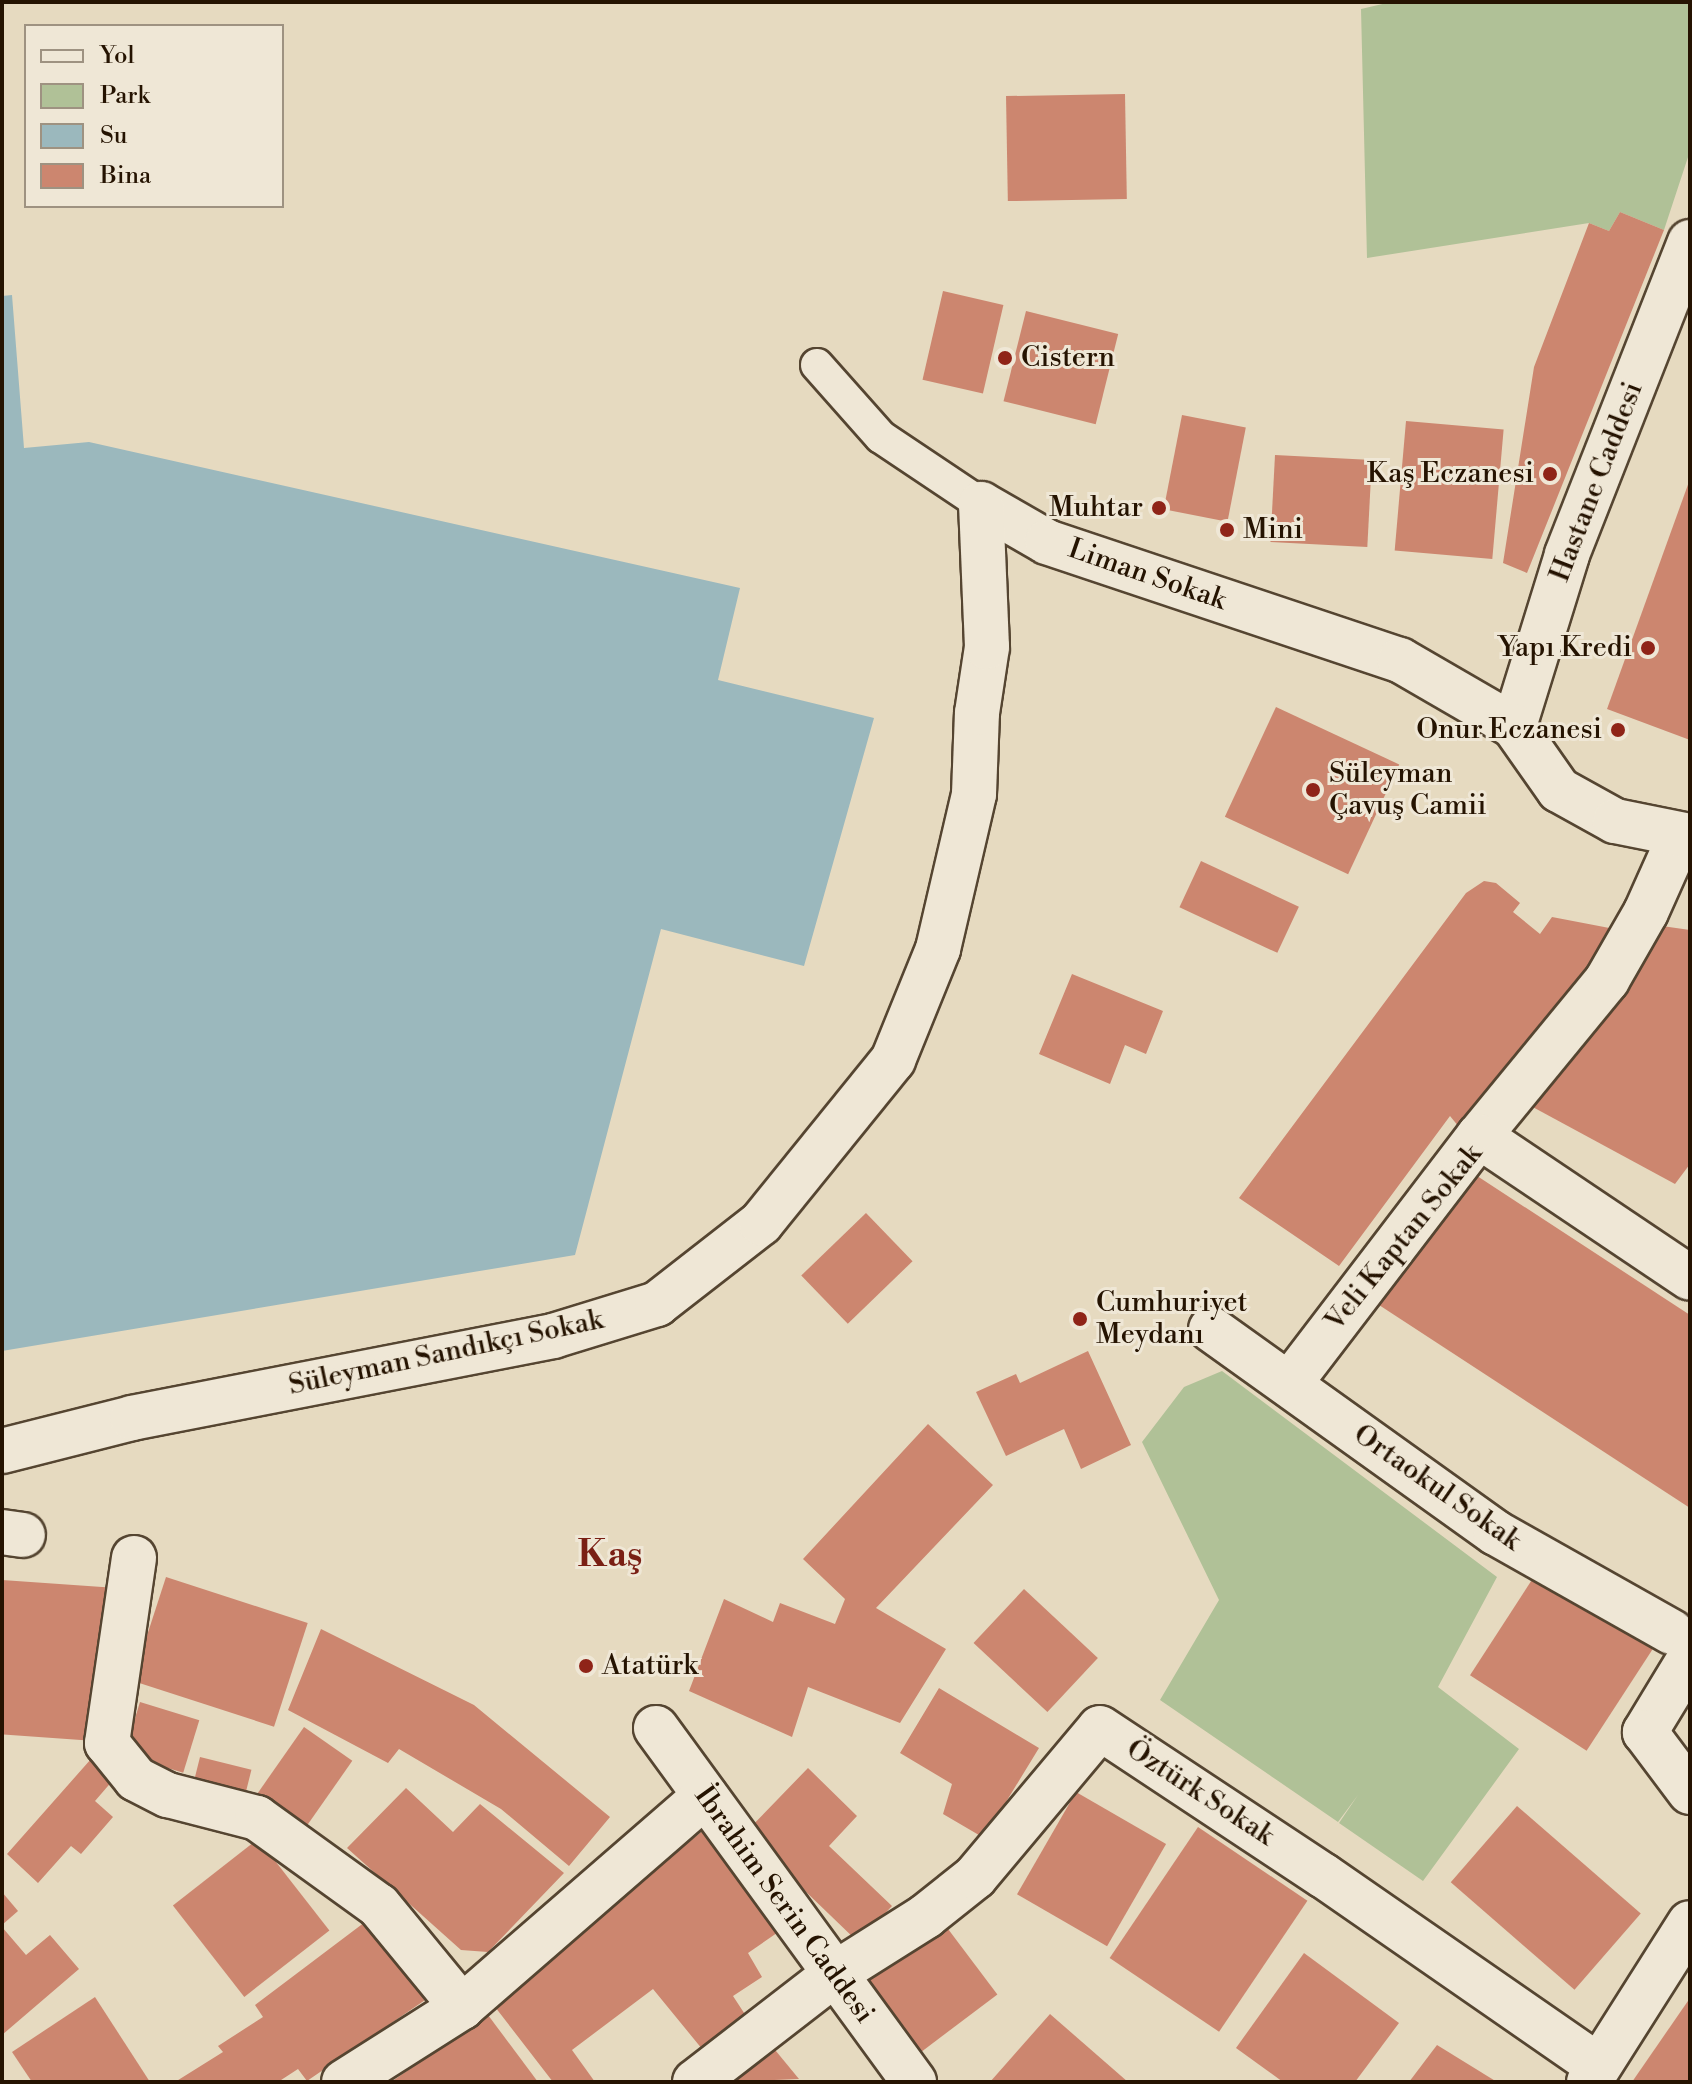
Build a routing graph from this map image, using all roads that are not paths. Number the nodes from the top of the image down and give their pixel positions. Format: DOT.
graph roads {
  1 [pos="1690,242"];
  2 [pos="817,365"];
  3 [pos="981,504"];
  4 [pos="1514,726"];
  5 [pos="1685,836"];
  6 [pos="1479,1136"];
  7 [pos="1690,1278"];
  8 [pos="1211,1329"];
  9 [pos="1290,1383"];
  10 [pos="2,1451"];
  11 [pos="134,1558"];
  12 [pos="1681,1645"];
  13 [pos="656,1728"];
  14 [pos="1690,1792"];
  15 [pos="705,1796"];
  16 [pos="1690,1923"];
  17 [pos="836,1973"];
  18 [pos="462,2007"];
  19 [pos="1594,2074"];
  20 [pos="344,2082"];
  21 [pos="695,2082"];
  22 [pos="914,2082"];
  1 -- 4 [label="street, Hastane Caddesi"];
  2 -- 3 [label="lane, Liman Sokak"];
  3 -- 4 [label="street, Liman Sokak"];
  3 -- 10 [label="street, Süleyman Sandıkçı Sokak"];
  4 -- 5 [label="street"];
  5 -- 6 [label="street"];
  6 -- 7 [label="street, Veli Kaptan Sokak"];
  6 -- 9 [label="street, Veli Kaptan Sokak"];
  8 -- 9 [label="street, Ortaokul Sokak"];
  9 -- 12 [label="street, Ortaokul Sokak"];
  11 -- 18 [label="street"];
  12 -- 14 [label="street"];
  13 -- 15 [label="street, İbrahim Serin Caddesi"];
  15 -- 17 [label="street, İbrahim Serin Caddesi"];
  15 -- 18 [label="street"];
  16 -- 19 [label="street"];
  17 -- 19 [label="street, Öztürk Sokak"];
  17 -- 21 [label="street"];
  17 -- 22 [label="street, İbrahim Serin Caddesi"];
  18 -- 20 [label="street"];
}
